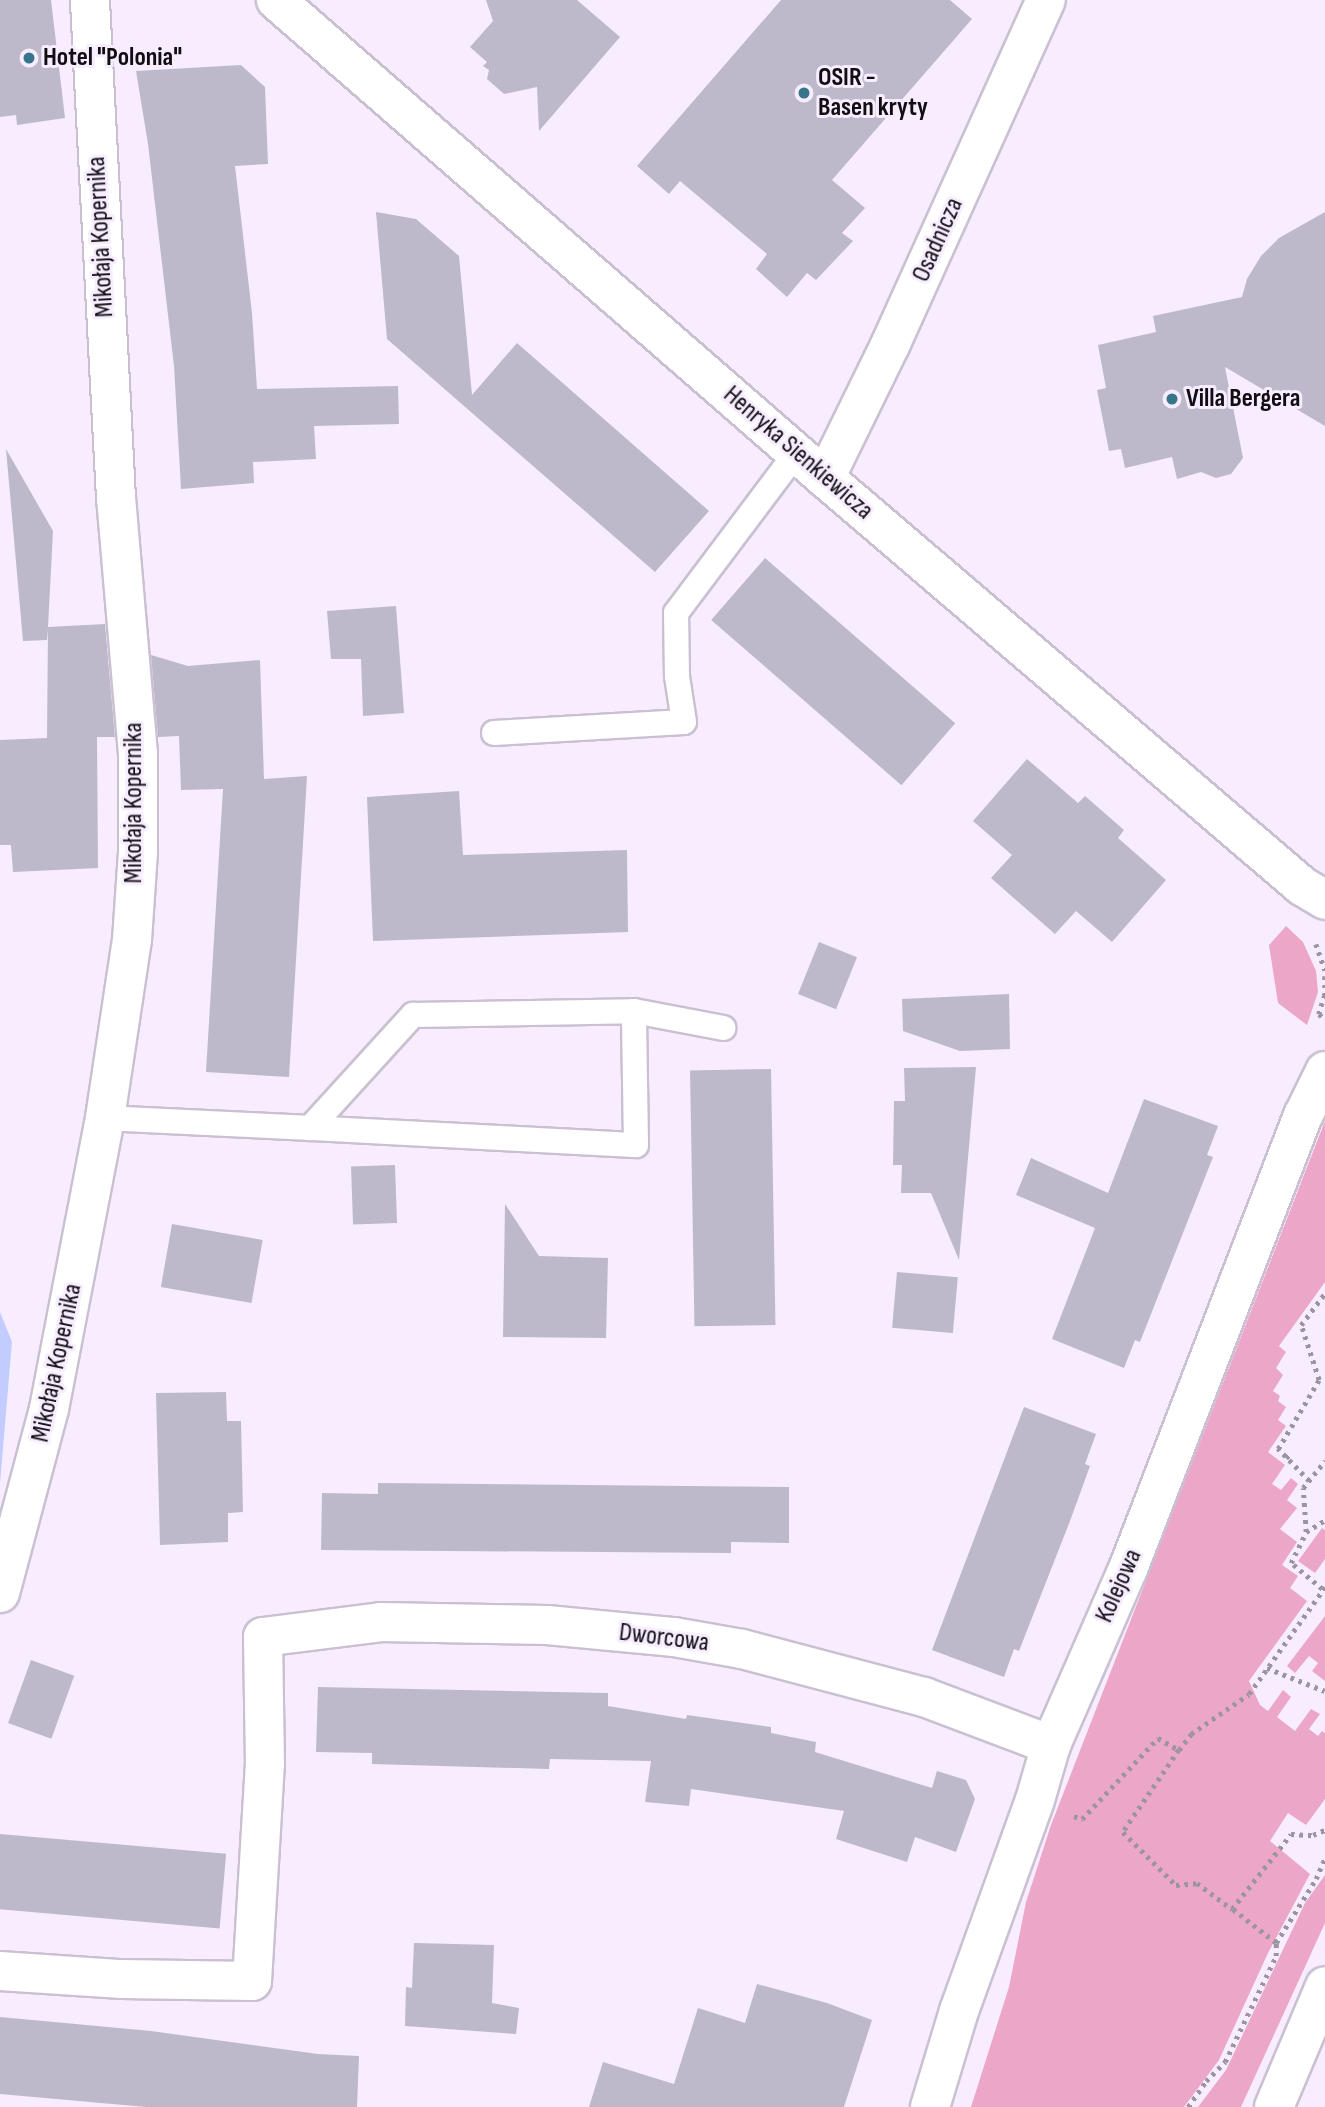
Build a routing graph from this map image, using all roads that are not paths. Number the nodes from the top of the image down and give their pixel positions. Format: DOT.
graph roads {
  1 [pos="90,0"];
  2 [pos="276,0"];
  3 [pos="1046,0"];
  4 [pos="797,452"];
  5 [pos="825,478"];
  6 [pos="494,733"];
  7 [pos="1325,900"];
  8 [pos="634,1011"];
  9 [pos="723,1028"];
  10 [pos="1325,1071"];
  11 [pos="105,1118"];
  12 [pos="310,1128"];
  13 [pos="0,1593"];
  14 [pos="1051,1745"];
  15 [pos="0,1971"];
  16 [pos="1325,1986"];
  17 [pos="930,2107"];
  18 [pos="1274,2107"];
  1 -- 11 [label="street, Mikołaja Kopernika"];
  2 -- 4 [label="street, Henryka Sienkiewicza"];
  3 -- 5 [label="street, Osadnicza"];
  4 -- 5 [label="street, Henryka Sienkiewicza"];
  4 -- 6 [label="lane"];
  5 -- 7 [label="street, Henryka Sienkiewicza"];
  8 -- 9 [label="lane"];
  8 -- 12 [label="lane"];
  8 -- 12 [label="lane"];
  10 -- 14 [label="street, Kolejowa"];
  11 -- 12 [label="lane"];
  11 -- 13 [label="street, Mikołaja Kopernika"];
  14 -- 15 [label="street, Dworcowa"];
  14 -- 17 [label="street, Kolejowa"];
  16 -- 18 [label="street"];
}
